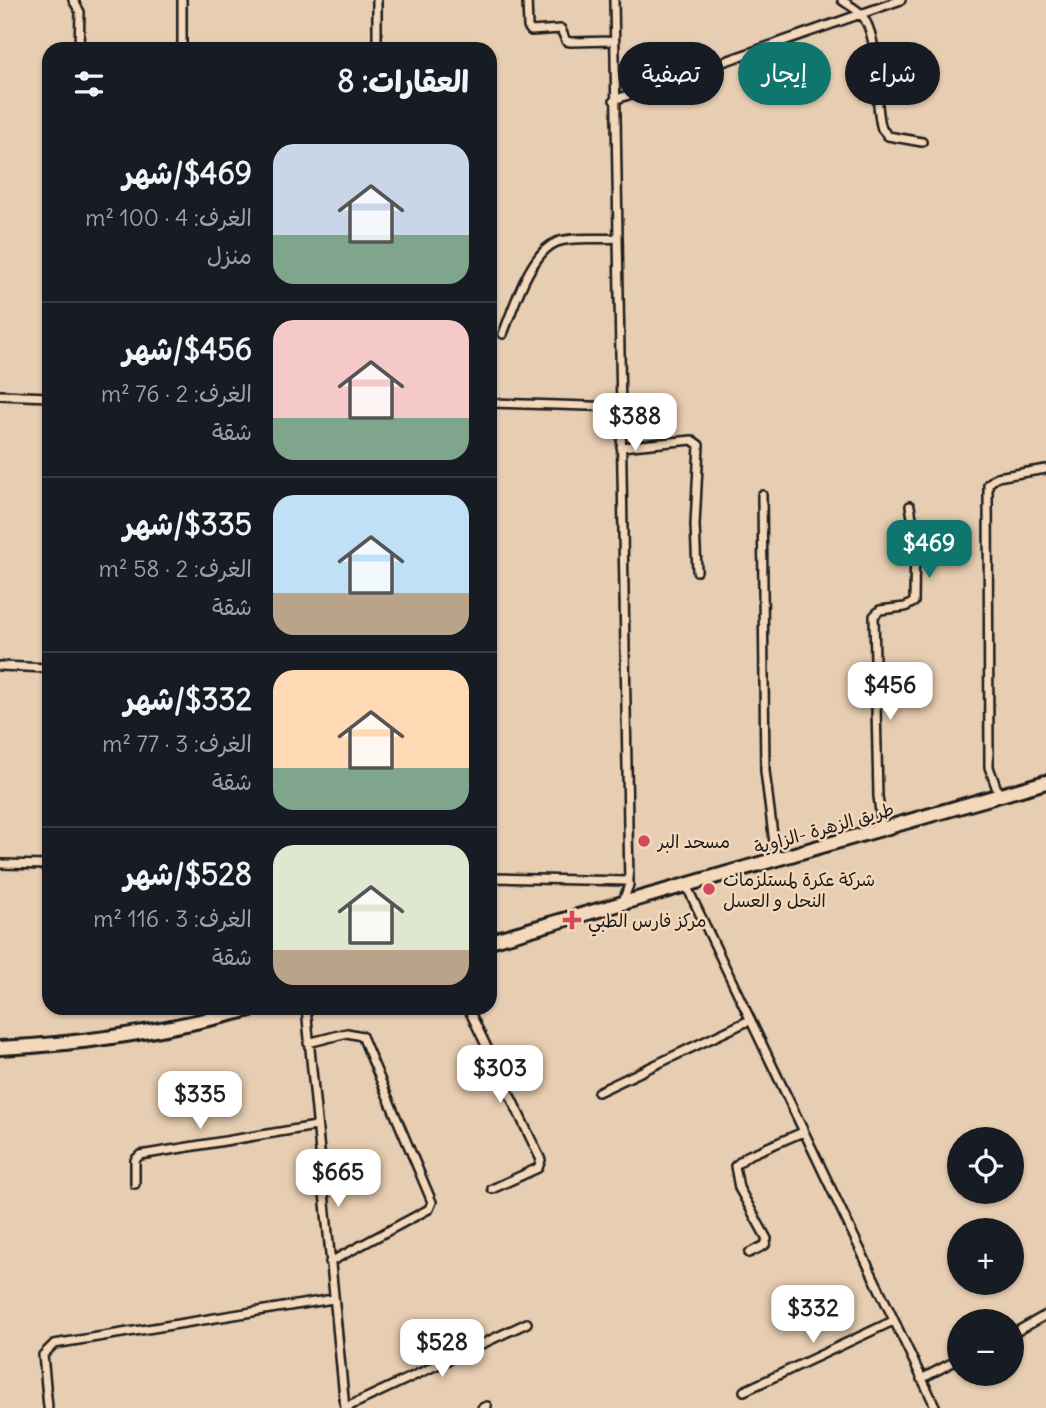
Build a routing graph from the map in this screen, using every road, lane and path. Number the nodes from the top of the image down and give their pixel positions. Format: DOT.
graph roads {
  1 [pos="73,0"];
  2 [pos="182,0"];
  3 [pos="377,0"];
  4 [pos="527,0"];
  5 [pos="614,0"];
  6 [pos="842,0"];
  7 [pos="901,0"];
  8 [pos="861,14"];
  9 [pos="614,41"];
  10 [pos="79,42"];
  11 [pos="182,42"];
  12 [pos="377,42"];
  13 [pos="614,100"];
  14 [pos="922,142"];
  15 [pos="617,239"];
  16 [pos="503,334"];
  17 [pos="0,395"];
  18 [pos="42,397"];
  19 [pos="497,404"];
  20 [pos="621,407"];
  21 [pos="621,447"];
  22 [pos="1046,469"];
  23 [pos="762,495"];
  24 [pos="910,506"];
  25 [pos="697,570"];
  26 [pos="0,666"];
  27 [pos="42,668"];
  28 [pos="1046,782"];
  29 [pos="999,795"];
  30 [pos="882,829"];
  31 [pos="776,859"];
  32 [pos="0,864"];
  33 [pos="42,865"];
  34 [pos="497,878"];
  35 [pos="629,883"];
  36 [pos="686,885"];
  37 [pos="645,896"];
  38 [pos="623,901"];
  39 [pos="497,939"];
  40 [pos="226,1015"];
  41 [pos="305,1015"];
  42 [pos="471,1015"];
  43 [pos="750,1020"];
  44 [pos="308,1043"];
  45 [pos="0,1048"];
  46 [pos="598,1092"];
  47 [pos="316,1126"];
  48 [pos="803,1132"];
  49 [pos="135,1184"];
  50 [pos="492,1189"];
  51 [pos="749,1253"];
  52 [pos="330,1262"];
  53 [pos="333,1299"];
  54 [pos="1046,1315"];
  55 [pos="893,1321"];
  56 [pos="527,1323"];
  57 [pos="1024,1327"];
  58 [pos="947,1365"];
  59 [pos="921,1379"];
  60 [pos="744,1391"];
  61 [pos="48,1408"];
  62 [pos="345,1408"];
  63 [pos="936,1408"];
  1 -- 10 [label="street"];
  2 -- 11 [label="street"];
  3 -- 12 [label="street"];
  4 -- 9 [label="street"];
  5 -- 9 [label="street"];
  6 -- 8 [label="street"];
  7 -- 8 [label="street"];
  8 -- 13 [label="street"];
  8 -- 14 [label="street"];
  9 -- 13 [label="street"];
  13 -- 15 [label="street"];
  15 -- 16 [label="street"];
  15 -- 20 [label="street"];
  17 -- 18 [label="street"];
  19 -- 20 [label="street"];
  20 -- 21 [label="street"];
  21 -- 25 [label="street"];
  21 -- 35 [label="street"];
  22 -- 29 [label="street"];
  23 -- 31 [label="street"];
  24 -- 30 [label="street"];
  26 -- 27 [label="street"];
  28 -- 29 [label="main road, طريق الزهرة -الزاوية"];
  29 -- 30 [label="main road, طريق الزهرة -الزاوية"];
  30 -- 31 [label="main road, طريق الزهرة -الزاوية"];
  31 -- 36 [label="main road, طريق الزهرة -الزاوية"];
  32 -- 33 [label="street"];
  34 -- 35 [label="street"];
  35 -- 37 [label="street"];
  35 -- 38 [label="street"];
  36 -- 37 [label="main road, طريق الزهرة -الزاوية"];
  36 -- 43 [label="street"];
  37 -- 38 [label="main road, طريق الزهرة -الزاوية"];
  38 -- 39 [label="main road, طريق الزهرة -الزاوية"];
  40 -- 45 [label="main road"];
  41 -- 44 [label="street"];
  42 -- 50 [label="street"];
  43 -- 46 [label="street"];
  43 -- 48 [label="street"];
  44 -- 47 [label="street"];
  44 -- 52 [label="street"];
  47 -- 49 [label="street"];
  47 -- 52 [label="street"];
  48 -- 51 [label="street"];
  48 -- 55 [label="street"];
  52 -- 53 [label="street"];
  53 -- 61 [label="street"];
  53 -- 62 [label="street"];
  54 -- 57 [label="street"];
  55 -- 59 [label="street"];
  55 -- 60 [label="street"];
  56 -- 62 [label="street"];
  58 -- 59 [label="street"];
  59 -- 63 [label="street"];
}
